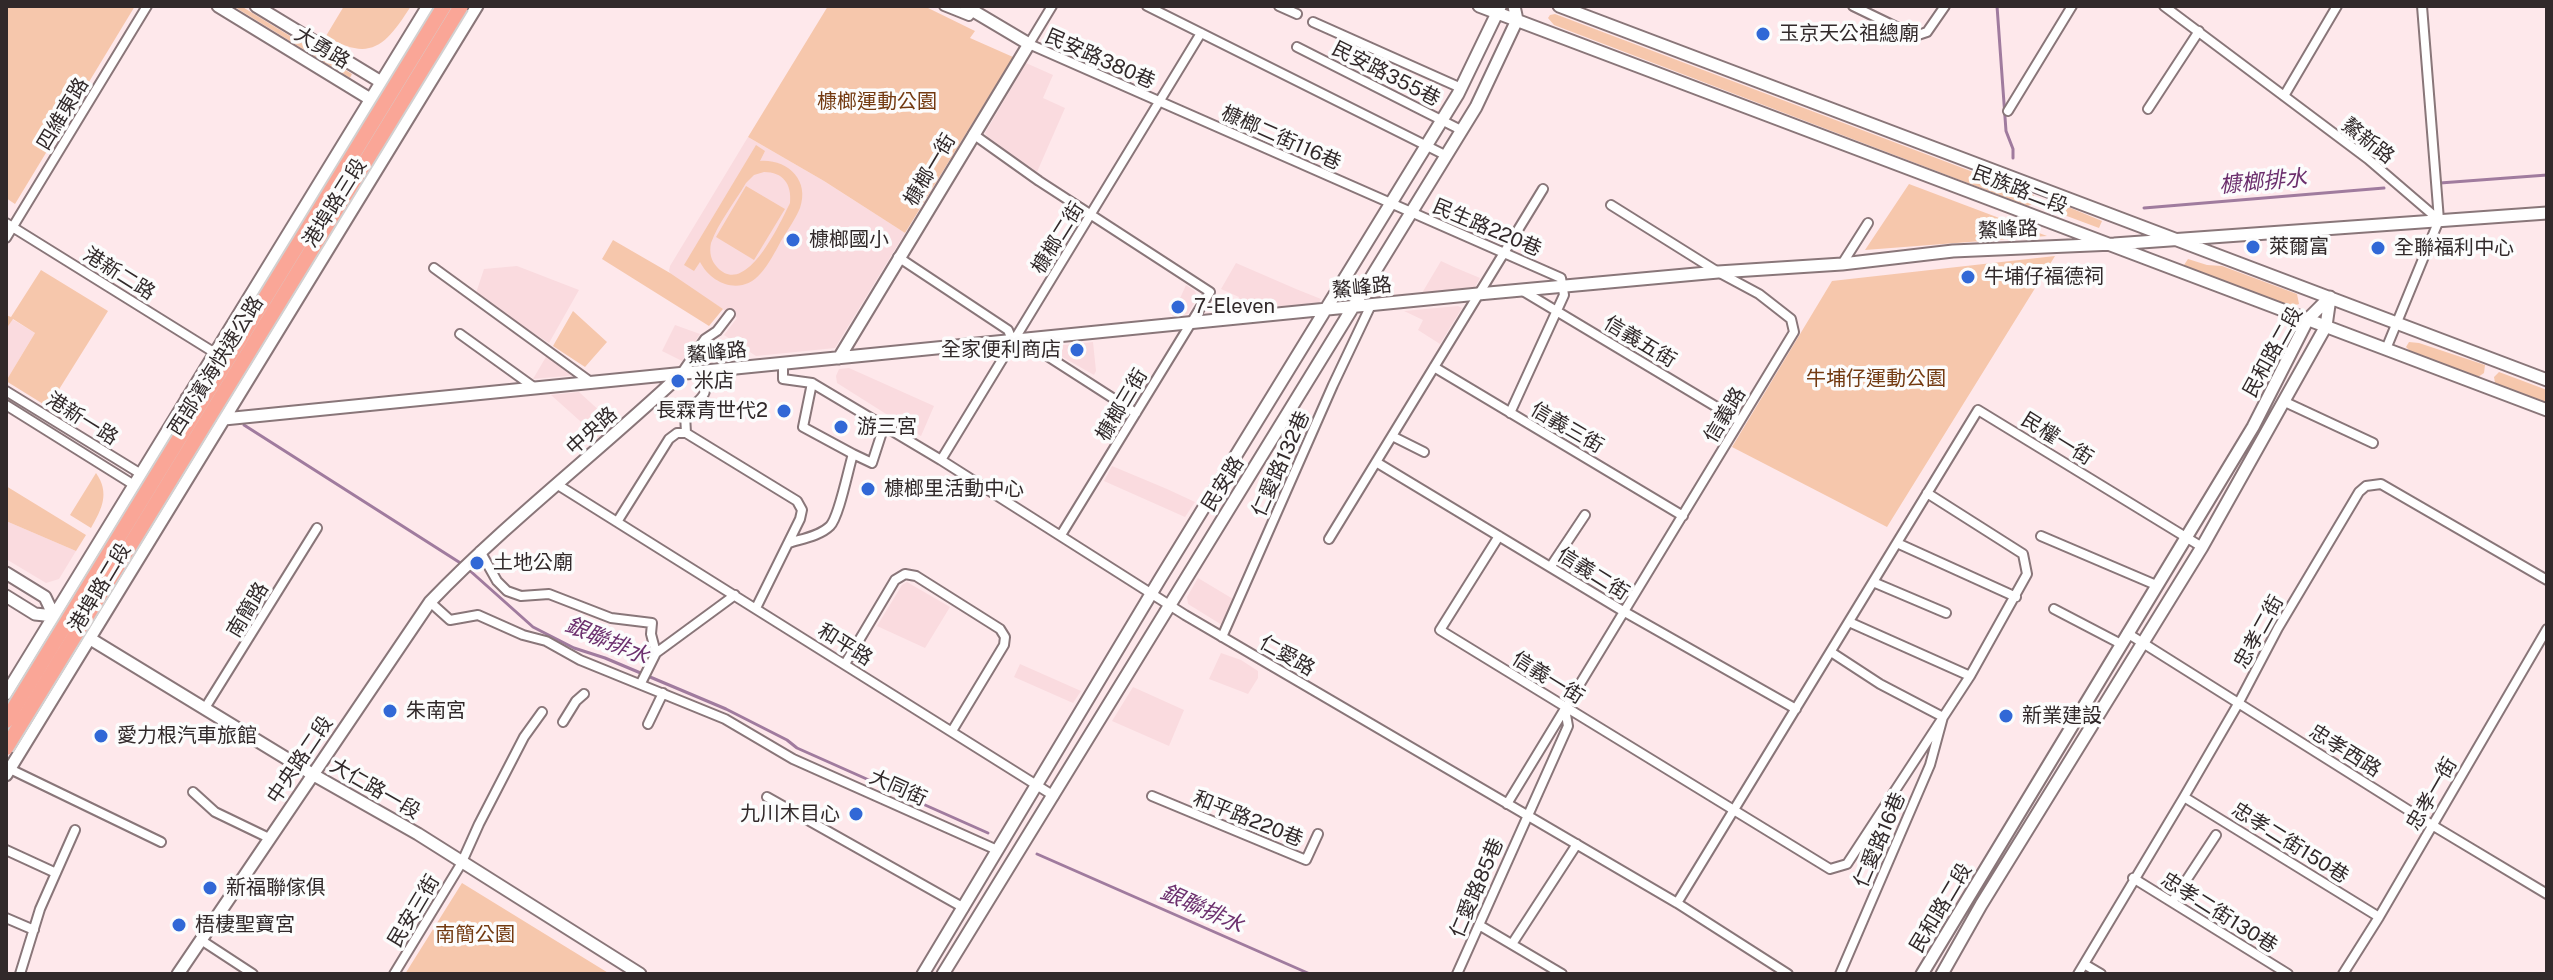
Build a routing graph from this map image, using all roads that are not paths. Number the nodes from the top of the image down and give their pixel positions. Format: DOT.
graph roads {
  1 [pos="147,6"];
  2 [pos="218,6"];
  3 [pos="256,6"];
  4 [pos="428,6"];
  5 [pos="444,6"];
  6 [pos="461,6"];
  7 [pos="477,6"];
  8 [pos="944,6"];
  9 [pos="1052,6"];
  10 [pos="1147,6"];
  11 [pos="1279,6"];
  12 [pos="1479,6"];
  13 [pos="1514,6"];
  14 [pos="1559,6"];
  15 [pos="1853,6"];
  16 [pos="1945,6"];
  17 [pos="2072,6"];
  18 [pos="2164,6"];
  19 [pos="2337,6"];
  20 [pos="2422,6"];
  21 [pos="972,8"];
  22 [pos="1498,9"];
  23 [pos="1297,14"];
  24 [pos="1517,20"];
  25 [pos="1313,22"];
  26 [pos="2199,31"];
  27 [pos="1201,33"];
  28 [pos="1029,44"];
  29 [pos="1297,47"];
  30 [pos="381,82"];
  31 [pos="1461,88"];
  32 [pos="2284,96"];
  33 [pos="370,99"];
  34 [pos="1159,102"];
  35 [pos="417,105"];
  36 [pos="2148,109"];
  37 [pos="2008,111"];
  38 [pos="407,121"];
  39 [pos="1442,121"];
  40 [pos="1461,130"];
  41 [pos="973,134"];
  42 [pos="1426,145"];
  43 [pos="1445,155"];
  44 [pos="1543,189"];
  45 [pos="1391,204"];
  46 [pos="1611,205"];
  47 [pos="1411,212"];
  48 [pos="2547,213"];
  49 [pos="1091,215"];
  50 [pos="2439,220"];
  51 [pos="1868,223"];
  52 [pos="9,225"];
  53 [pos="6,238"];
  54 [pos="2169,239"];
  55 [pos="2114,244"];
  56 [pos="1504,253"];
  57 [pos="898,257"];
  58 [pos="1842,264"];
  59 [pos="434,268"];
  60 [pos="1718,272"];
  61 [pos="1563,287"];
  62 [pos="1523,291"];
  63 [pos="1478,294"];
  64 [pos="2330,297"];
  65 [pos="1371,305"];
  66 [pos="1352,307"];
  67 [pos="1326,310"];
  68 [pos="1556,311"];
  69 [pos="730,314"];
  70 [pos="2308,319"];
  71 [pos="1190,324"];
  72 [pos="2396,324"];
  73 [pos="2326,326"];
  74 [pos="460,334"];
  75 [pos="1019,342"];
  76 [pos="2386,349"];
  77 [pos="215,353"];
  78 [pos="839,358"];
  79 [pos="783,364"];
  80 [pos="1434,367"];
  81 [pos="704,372"];
  82 [pos="680,375"];
  83 [pos="2547,380"];
  84 [pos="812,383"];
  85 [pos="592,384"];
  86 [pos="536,389"];
  87 [pos="6,391"];
  88 [pos="187,398"];
  89 [pos="2285,402"];
  90 [pos="6,405"];
  91 [pos="2547,410"];
  92 [pos="1136,413"];
  93 [pos="1510,413"];
  94 [pos="224,419"];
  95 [pos="1740,421"];
  96 [pos="884,426"];
  97 [pos="686,433"];
  98 [pos="1392,436"];
  99 [pos="2373,443"];
  100 [pos="1424,452"];
  101 [pos="853,454"];
  102 [pos="941,460"];
  103 [pos="1376,462"];
  104 [pos="138,480"];
  105 [pos="558,485"];
  106 [pos="1927,493"];
  107 [pos="1585,515"];
  108 [pos="1683,516"];
  109 [pos="617,522"];
  110 [pos="317,528"];
  111 [pos="1061,535"];
  112 [pos="1499,536"];
  113 [pos="2041,536"];
  114 [pos="2185,536"];
  115 [pos="1329,539"];
  116 [pos="789,543"];
  117 [pos="1897,543"];
  118 [pos="2202,547"];
  119 [pos="480,551"];
  120 [pos="1551,566"];
  121 [pos="463,568"];
  122 [pos="6,573"];
  123 [pos="2547,580"];
  124 [pos="1873,582"];
  125 [pos="2156,585"];
  126 [pos="1151,594"];
  127 [pos="735,595"];
  128 [pos="6,596"];
  129 [pos="2016,597"];
  130 [pos="430,602"];
  131 [pos="1170,605"];
  132 [pos="756,608"];
  133 [pos="2054,609"];
  134 [pos="1623,611"];
  135 [pos="1946,613"];
  136 [pos="54,616"];
  137 [pos="1849,622"];
  138 [pos="2547,629"];
  139 [pos="1222,637"];
  140 [pos="2124,638"];
  141 [pos="90,639"];
  142 [pos="2144,646"];
  143 [pos="1831,652"];
  144 [pos="656,653"];
  145 [pos="845,664"];
  146 [pos="1970,676"];
  147 [pos="641,683"];
  148 [pos="663,693"];
  149 [pos="6,694"];
  150 [pos="584,694"];
  151 [pos="2238,704"];
  152 [pos="205,708"];
  153 [pos="1565,708"];
  154 [pos="1796,709"];
  155 [pos="542,712"];
  156 [pos="1943,717"];
  157 [pos="6,721"];
  158 [pos="563,722"];
  159 [pos="648,724"];
  160 [pos="952,731"];
  161 [pos="6,748"];
  162 [pos="8,772"];
  163 [pos="312,774"];
  164 [pos="1037,784"];
  165 [pos="193,792"];
  166 [pos="1054,796"];
  167 [pos="1152,796"];
  168 [pos="767,797"];
  169 [pos="2184,797"];
  170 [pos="1507,804"];
  171 [pos="1733,811"];
  172 [pos="1526,814"];
  173 [pos="2432,825"];
  174 [pos="75,830"];
  175 [pos="1318,834"];
  176 [pos="2216,835"];
  177 [pos="269,838"];
  178 [pos="161,842"];
  179 [pos="1577,844"];
  180 [pos="6,850"];
  181 [pos="997,850"];
  182 [pos="461,864"];
  183 [pos="56,873"];
  184 [pos="2133,878"];
  185 [pos="2547,894"];
  186 [pos="2172,902"];
  187 [pos="1677,903"];
  188 [pos="964,908"];
  189 [pos="979,917"];
  190 [pos="2379,917"];
  191 [pos="6,918"];
  192 [pos="1479,925"];
  193 [pos="34,930"];
  194 [pos="201,940"];
  195 [pos="1512,944"];
  196 [pos="2084,964"];
  197 [pos="638,973"];
  198 [pos="20,974"];
  199 [pos="178,974"];
  200 [pos="253,974"];
  201 [pos="394,974"];
  202 [pos="923,974"];
  203 [pos="943,974"];
  204 [pos="1457,974"];
  205 [pos="1562,974"];
  206 [pos="1788,974"];
  207 [pos="1840,974"];
  208 [pos="1922,974"];
  209 [pos="1942,974"];
  210 [pos="2078,974"];
  211 [pos="2101,974"];
  212 [pos="2288,974"];
  213 [pos="2343,974"];
  1 -- 52 [label="street, 四維東路"];
  2 -- 33 [label="street, 大勇路"];
  3 -- 30 [label="street, 大勇路"];
  4 -- 30 [label="street, 港埠路三段"];
  5 -- 157 [label="highway, 西部濱海快速公路, bridge"];
  6 -- 161 [label="highway, 西部濱海快速公路, bridge"];
  7 -- 35 [label="street, 港埠路三段"];
  8 -- 21 [label="street"];
  9 -- 28 [label="street, 槺榔一街"];
  10 -- 27 [label="street"];
  11 -- 23 [label="street"];
  12 -- 22 [label="street, 民族路二段"];
  13 -- 24 [label="street"];
  14 -- 54 [label="street, 民族路二段"];
  15 -- 16 [label="street"];
  17 -- 37 [label="street"];
  18 -- 26 [label="street, 鰲新路"];
  19 -- 32 [label="street"];
  20 -- 50 [label="street"];
  21 -- 28 [label="street"];
  22 -- 24 [label="street, 民族路二段"];
  22 -- 31 [label="street, 民安路"];
  24 -- 40 [label="street, 民安路"];
  24 -- 55 [label="street, 民族路二段"];
  25 -- 31 [label="street"];
  26 -- 32 [label="street, 鰲新路"];
  26 -- 36 [label="street"];
  27 -- 34 [label="street, 槺榔二街"];
  27 -- 42 [label="street"];
  28 -- 34 [label="street, 民安路380巷"];
  28 -- 41 [label="street, 槺榔一街"];
  29 -- 39 [label="street, 民安路355巷"];
  30 -- 33 [label="street, 港埠路三段"];
  30 -- 35 [label="street, 大勇路"];
  31 -- 39 [label="street, 民安路"];
  32 -- 50 [label="street, 鰲新路"];
  33 -- 38 [label="street, 大勇路"];
  33 -- 77 [label="street, 港埠路三段"];
  34 -- 45 [label="street, 槺榔二街116巷"];
  34 -- 49 [label="street, 槺榔二街"];
  35 -- 38 [label="street, 港埠路三段"];
  38 -- 94 [label="street, 港埠路三段"];
  39 -- 40 [label="street, 民安路355巷"];
  39 -- 42 [label="street, 民安路"];
  40 -- 43 [label="street, 民安路"];
  41 -- 49 [label="street"];
  41 -- 57 [label="street, 槺榔一街"];
  42 -- 43 [label="street"];
  42 -- 45 [label="street, 民安路"];
  43 -- 47 [label="street, 民安路"];
  44 -- 56 [label="street"];
  45 -- 47 [label="street, 民生路220巷"];
  45 -- 67 [label="street, 民安路"];
  46 -- 60 [label="street, 信義路"];
  47 -- 56 [label="street, 民生路220巷"];
  47 -- 66 [label="street, 民安路"];
  48 -- 50 [label="street, 鰲峰路"];
  49 -- 71 [label="street, 槺榔三街"];
  49 -- 75 [label="street, 槺榔二街"];
  50 -- 54 [label="street, 鰲峰路"];
  50 -- 72 [label="street"];
  51 -- 58 [label="street"];
  52 -- 53 [label="street, 四維東路"];
  52 -- 77 [label="street, 港新二路"];
  54 -- 55 [label="street, 鰲峰路"];
  54 -- 64 [label="street, 民族路二段"];
  55 -- 58 [label="street, 鰲峰路"];
  55 -- 70 [label="street, 民族路二段"];
  56 -- 61 [label="street, 民生路220巷"];
  56 -- 63 [label="street"];
  57 -- 75 [label="street"];
  57 -- 78 [label="street, 槺榔一街"];
  58 -- 60 [label="street, 鰲峰路"];
  59 -- 85 [label="street"];
  60 -- 61 [label="street, 鰲峰路"];
  60 -- 95 [label="street, 信義路"];
  61 -- 62 [label="street, 鰲峰路"];
  61 -- 68 [label="street"];
  62 -- 63 [label="street, 鰲峰路"];
  62 -- 68 [label="street, 信義五街"];
  63 -- 65 [label="street, 鰲峰路"];
  63 -- 80 [label="street"];
  64 -- 70 [label="street, 民和路二段"];
  64 -- 72 [label="street, 民族路二段"];
  64 -- 73 [label="street, 民和路二段"];
  65 -- 66 [label="street, 鰲峰路"];
  65 -- 139 [label="street, 仁愛路132巷"];
  66 -- 67 [label="street, 鰲峰路"];
  66 -- 131 [label="street, 民安路"];
  67 -- 71 [label="street, 鰲峰路"];
  67 -- 126 [label="street, 民安路"];
  68 -- 93 [label="street"];
  68 -- 95 [label="street, 信義五街"];
  69 -- 82 [label="street, 中央路"];
  70 -- 73 [label="street, 民族路二段"];
  70 -- 114 [label="street, 民和路二段"];
  71 -- 75 [label="street, 鰲峰路"];
  71 -- 92 [label="street, 槺榔三街"];
  72 -- 76 [label="street"];
  72 -- 83 [label="street, 民族路二段"];
  73 -- 76 [label="street, 民族路二段"];
  73 -- 89 [label="street, 民和路二段"];
  74 -- 86 [label="street"];
  75 -- 78 [label="street, 鰲峰路"];
  75 -- 92 [label="street"];
  75 -- 102 [label="street, 槺榔二街"];
  76 -- 91 [label="street, 民族路二段"];
  77 -- 88 [label="street, 港埠路三段"];
  78 -- 79 [label="street, 鰲峰路"];
  79 -- 81 [label="street, 鰲峰路"];
  79 -- 84 [label="street, 仁愛路"];
  80 -- 93 [label="street, 信義三街"];
  80 -- 98 [label="street"];
  81 -- 82 [label="street, 鰲峰路"];
  81 -- 97 [label="street"];
  82 -- 85 [label="street, 鰲峰路"];
  82 -- 105 [label="street, 中央路"];
  84 -- 96 [label="street, 仁愛路"];
  84 -- 101 [label="street"];
  85 -- 86 [label="street, 鰲峰路"];
  86 -- 94 [label="street, 鰲峰路"];
  87 -- 104 [label="street, 港新一路"];
  88 -- 94 [label="street"];
  88 -- 104 [label="street, 港埠路二段"];
  89 -- 99 [label="street"];
  89 -- 118 [label="street, 民和路二段"];
  90 -- 104 [label="street, 港新一路"];
  92 -- 111 [label="street, 槺榔三街"];
  93 -- 108 [label="street, 信義三街"];
  94 -- 141 [label="street, 港埠路二段"];
  95 -- 108 [label="street, 信義路"];
  96 -- 101 [label="street"];
  96 -- 102 [label="street, 仁愛路"];
  97 -- 109 [label="street"];
  97 -- 116 [label="street"];
  98 -- 100 [label="street"];
  98 -- 103 [label="street"];
  101 -- 116 [label="street"];
  102 -- 111 [label="street, 仁愛路"];
  103 -- 112 [label="street, 信義二街"];
  103 -- 115 [label="street"];
  104 -- 136 [label="street, 港埠路二段"];
  105 -- 109 [label="street, 和平路"];
  105 -- 119 [label="street, 中央路"];
  106 -- 114 [label="street, 民權一街"];
  106 -- 117 [label="street, 民權一街"];
  106 -- 129 [label="street"];
  107 -- 120 [label="street"];
  108 -- 134 [label="street, 信義路"];
  109 -- 127 [label="street, 和平路"];
  110 -- 152 [label="street, 南簡路"];
  111 -- 126 [label="street, 仁愛路"];
  112 -- 120 [label="street, 信義二街"];
  112 -- 153 [label="street, 信義一街"];
  113 -- 125 [label="street"];
  114 -- 118 [label="street, 民權一街"];
  114 -- 125 [label="street, 民和路二段"];
  116 -- 132 [label="street"];
  117 -- 124 [label="street, 民權一街"];
  117 -- 129 [label="street"];
  118 -- 142 [label="street, 民和路二段"];
  119 -- 121 [label="street, 中央路"];
  119 -- 144 [label="street"];
  120 -- 134 [label="street, 信義二街"];
  121 -- 130 [label="street, 中央路二段"];
  122 -- 136 [label="street"];
  123 -- 151 [label="street, 忠孝二街"];
  124 -- 135 [label="street"];
  124 -- 137 [label="street, 民權一街"];
  125 -- 140 [label="street, 民和路二段"];
  126 -- 131 [label="street, 仁愛路"];
  126 -- 164 [label="street, 民安路"];
  127 -- 132 [label="street, 和平路"];
  127 -- 144 [label="street"];
  128 -- 136 [label="street"];
  129 -- 146 [label="street"];
  130 -- 147 [label="street"];
  130 -- 163 [label="street, 中央路二段"];
  131 -- 139 [label="street, 仁愛路"];
  131 -- 166 [label="street, 民安路"];
  132 -- 145 [label="street, 和平路"];
  133 -- 140 [label="street, 忠孝西路"];
  134 -- 153 [label="street, 信義路"];
  134 -- 154 [label="street, 信義二街"];
  136 -- 141 [label="street, 大仁路一段"];
  136 -- 149 [label="street, 港埠路二段"];
  137 -- 143 [label="street, 民權一街"];
  137 -- 146 [label="street"];
  138 -- 173 [label="street, 忠孝一街"];
  139 -- 170 [label="street, 仁愛路"];
  140 -- 142 [label="street, 忠孝西路"];
  140 -- 208 [label="street, 民和路二段"];
  141 -- 152 [label="street, 大仁路一段"];
  141 -- 162 [label="street, 港埠路二段"];
  142 -- 151 [label="street, 忠孝西路"];
  142 -- 209 [label="street, 民和路二段"];
  143 -- 154 [label="street, 民權一街"];
  143 -- 156 [label="street"];
  144 -- 147 [label="street"];
  145 -- 160 [label="street, 和平路"];
  145 -- 160 [label="street"];
  146 -- 156 [label="street"];
  147 -- 148 [label="street, 大同街"];
  148 -- 159 [label="street"];
  148 -- 181 [label="street, 大同街"];
  150 -- 158 [label="street"];
  151 -- 169 [label="street, 忠孝二街"];
  151 -- 173 [label="street, 忠孝西路"];
  152 -- 163 [label="street, 大仁路一段"];
  153 -- 170 [label="street, 信義路"];
  153 -- 171 [label="street, 信義一街"];
  153 -- 172 [label="street, 信義路"];
  154 -- 171 [label="street, 民權一街"];
  155 -- 182 [label="street"];
  156 -- 171 [label="street, 信義一街"];
  156 -- 207 [label="street, 仁愛路16巷"];
  160 -- 164 [label="street, 和平路"];
  162 -- 178 [label="street"];
  163 -- 177 [label="street, 中央路二段"];
  163 -- 182 [label="street, 大仁路一段"];
  164 -- 166 [label="street, 和平路"];
  164 -- 181 [label="street, 民安路"];
  165 -- 177 [label="street"];
  166 -- 189 [label="street, 民安路"];
  167 -- 175 [label="street, 和平路220巷"];
  168 -- 188 [label="street"];
  169 -- 184 [label="street, 忠孝二街"];
  169 -- 190 [label="street, 忠孝二街150巷"];
  170 -- 172 [label="street, 仁愛路"];
  171 -- 187 [label="street, 民權一街"];
  172 -- 179 [label="street, 仁愛路"];
  172 -- 192 [label="street, 仁愛路85巷"];
  173 -- 185 [label="street, 忠孝西路"];
  173 -- 190 [label="street, 忠孝一街"];
  174 -- 183 [label="street"];
  176 -- 186 [label="street"];
  177 -- 194 [label="street, 中央路二段"];
  179 -- 187 [label="street, 仁愛路"];
  179 -- 195 [label="street"];
  180 -- 183 [label="street"];
  181 -- 188 [label="street, 民安路"];
  182 -- 197 [label="street, 大仁路一段"];
  182 -- 201 [label="street, 民安三街"];
  183 -- 193 [label="street"];
  184 -- 186 [label="street, 忠孝二街130巷"];
  184 -- 196 [label="street, 忠孝二街"];
  186 -- 212 [label="street, 忠孝二街130巷"];
  187 -- 206 [label="street, 仁愛路"];
  188 -- 189 [label="street"];
  188 -- 202 [label="street, 民安路"];
  189 -- 203 [label="street, 民安路"];
  190 -- 213 [label="street, 忠孝一街"];
  191 -- 193 [label="street"];
  192 -- 195 [label="street"];
  192 -- 204 [label="street, 仁愛路85巷"];
  193 -- 198 [label="street"];
  194 -- 199 [label="street, 中央路二段"];
  194 -- 200 [label="street"];
  195 -- 205 [label="street"];
  196 -- 210 [label="street, 忠孝二街"];
  196 -- 211 [label="street"];
}
